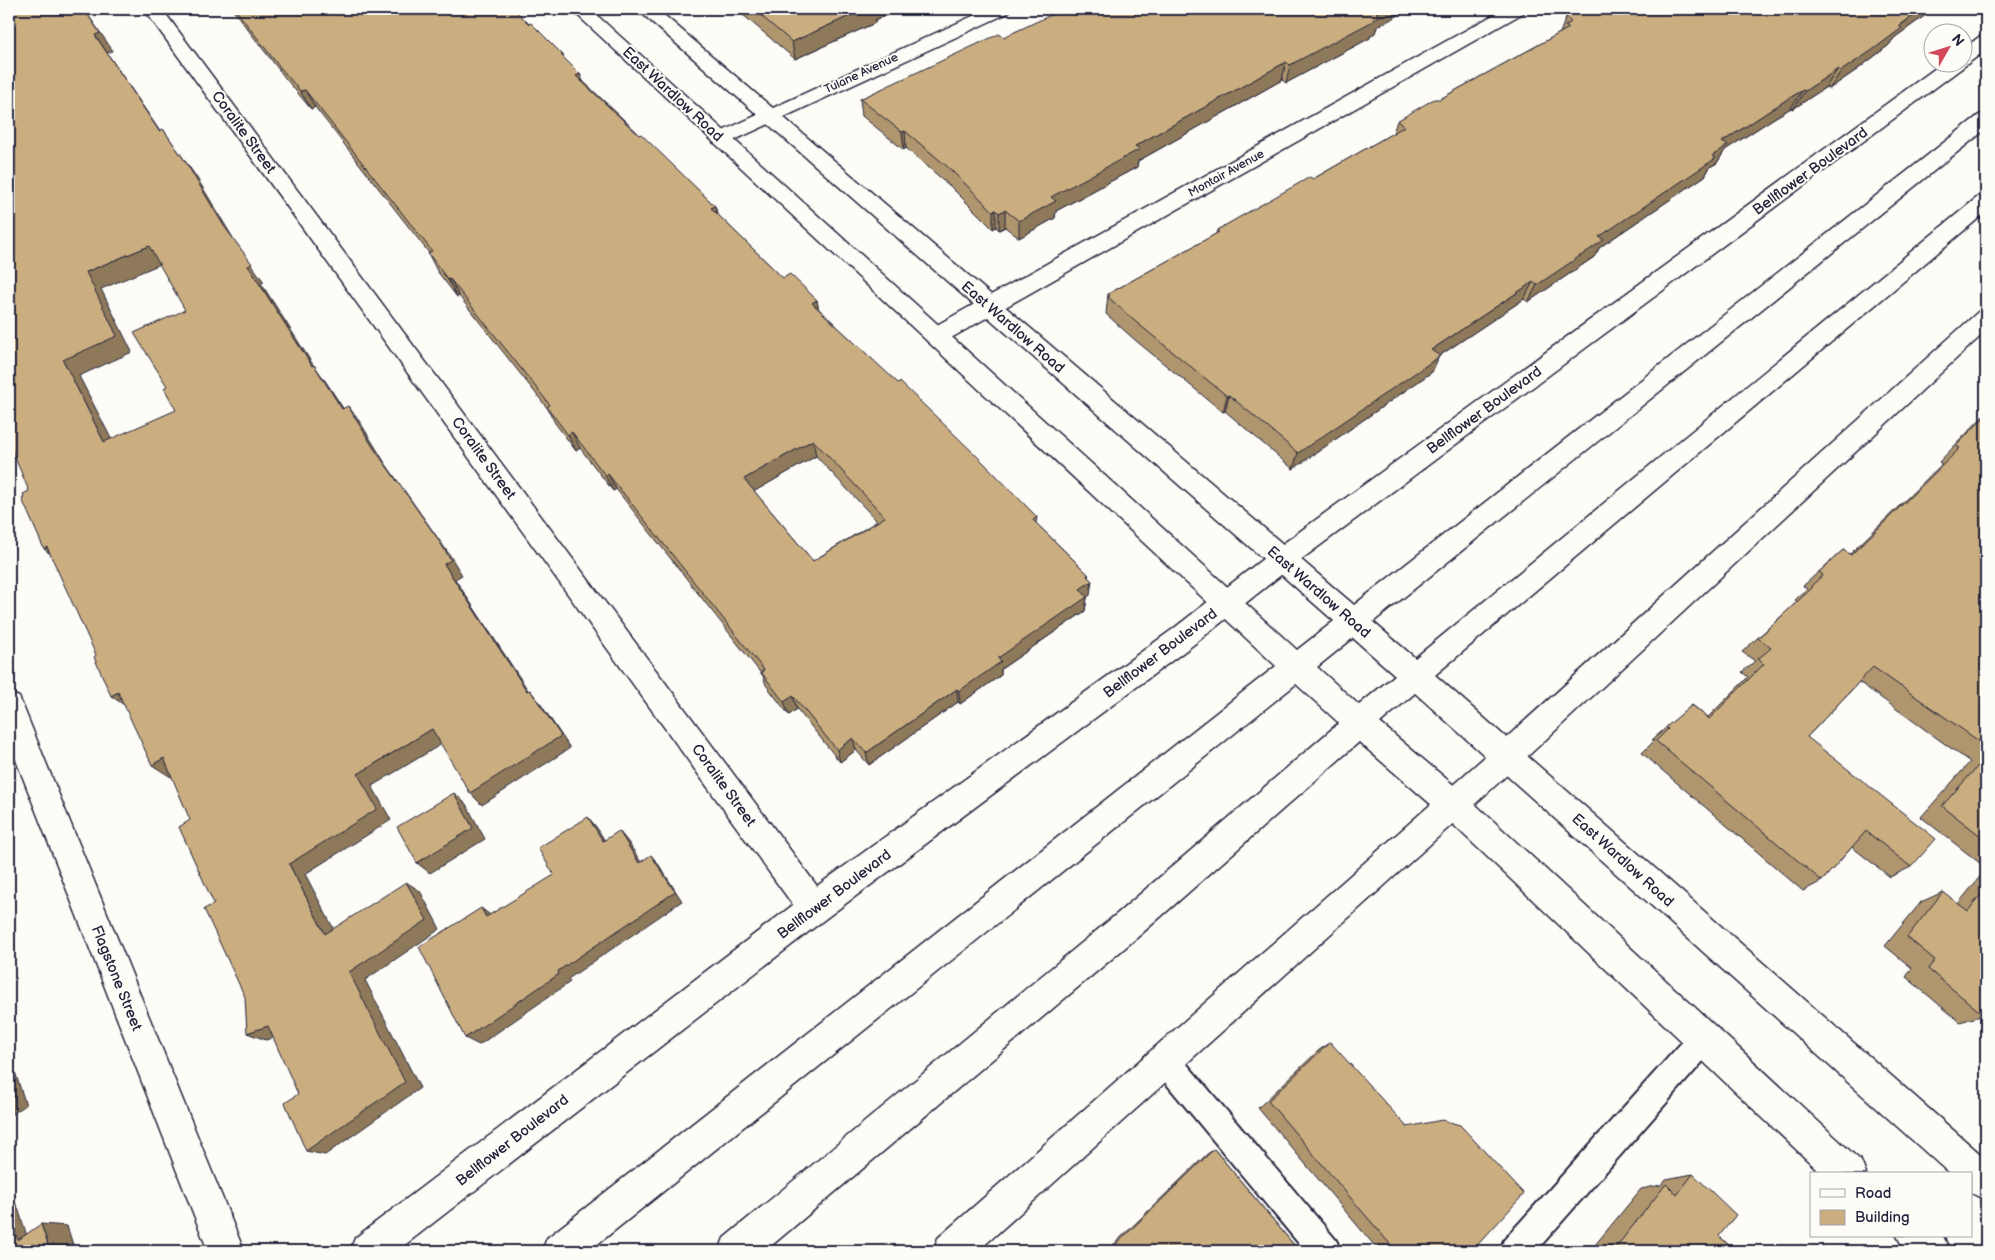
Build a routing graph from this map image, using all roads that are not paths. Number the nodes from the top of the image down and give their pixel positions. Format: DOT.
graph roads {
  1 [pos="153,9"];
  2 [pos="580,9"];
  3 [pos="646,9"];
  4 [pos="1002,9"];
  5 [pos="1517,9"];
  6 [pos="1986,41"];
  7 [pos="1972,52"];
  8 [pos="1944,72"];
  9 [pos="768,116"];
  10 [pos="1986,119"];
  11 [pos="721,139"];
  12 [pos="1986,202"];
  13 [pos="989,307"];
  14 [pos="1986,318"];
  15 [pos="936,336"];
  16 [pos="1282,559"];
  17 [pos="1226,603"];
  18 [pos="1353,622"];
  19 [pos="1297,668"];
  20 [pos="1415,675"];
  21 [pos="9,706"];
  22 [pos="1360,724"];
  23 [pos="1506,756"];
  24 [pos="1452,803"];
  25 [pos="814,908"];
  26 [pos="1703,1040"];
  27 [pos="1165,1060"];
  28 [pos="1846,1172"];
  29 [pos="1986,1182"];
  30 [pos="1917,1238"];
  31 [pos="226,1251"];
  32 [pos="368,1251"];
  33 [pos="560,1251"];
  34 [pos="737,1251"];
  35 [pos="951,1251"];
  36 [pos="1325,1251"];
  37 [pos="1515,1251"];
  38 [pos="1932,1251"];
  1 -- 25 [label="main road, Coralite Street"];
  2 -- 11 [label="main road, East Wardlow Road"];
  3 -- 9 [label="main road, East Wardlow Road"];
  4 -- 9 [label="main road, Tulane Avenue"];
  5 -- 13 [label="main road, Montair Avenue"];
  6 -- 7 [label="main road"];
  8 -- 16 [label="main road, Bellflower Boulevard"];
  9 -- 11 [label="main road, Tulane Avenue"];
  9 -- 13 [label="main road, East Wardlow Road"];
  10 -- 18 [label="main road"];
  11 -- 15 [label="main road, East Wardlow Road"];
  12 -- 20 [label="main road"];
  13 -- 15 [label="main road, Montair Avenue"];
  13 -- 16 [label="main road, East Wardlow Road"];
  14 -- 23 [label="main road"];
  15 -- 17 [label="main road, East Wardlow Road"];
  16 -- 17 [label="main road, Bellflower Boulevard"];
  16 -- 18 [label="main road, East Wardlow Road"];
  17 -- 19 [label="main road, East Wardlow Road"];
  17 -- 25 [label="main road, Bellflower Boulevard"];
  18 -- 19 [label="main road"];
  18 -- 20 [label="main road, East Wardlow Road"];
  19 -- 22 [label="main road, East Wardlow Road"];
  19 -- 33 [label="main road"];
  20 -- 22 [label="main road"];
  20 -- 23 [label="main road, East Wardlow Road"];
  21 -- 31 [label="main road, Flagstone Street"];
  22 -- 24 [label="main road, East Wardlow Road"];
  22 -- 34 [label="main road"];
  23 -- 24 [label="main road"];
  23 -- 29 [label="main road, East Wardlow Road"];
  24 -- 26 [label="main road, East Wardlow Road"];
  24 -- 27 [label="main road"];
  25 -- 32 [label="main road, Bellflower Boulevard"];
  26 -- 28 [label="main road, East Wardlow Road"];
  26 -- 37 [label="lane"];
  27 -- 35 [label="main road"];
  27 -- 36 [label="lane"];
  30 -- 38 [label="main road"];
}
